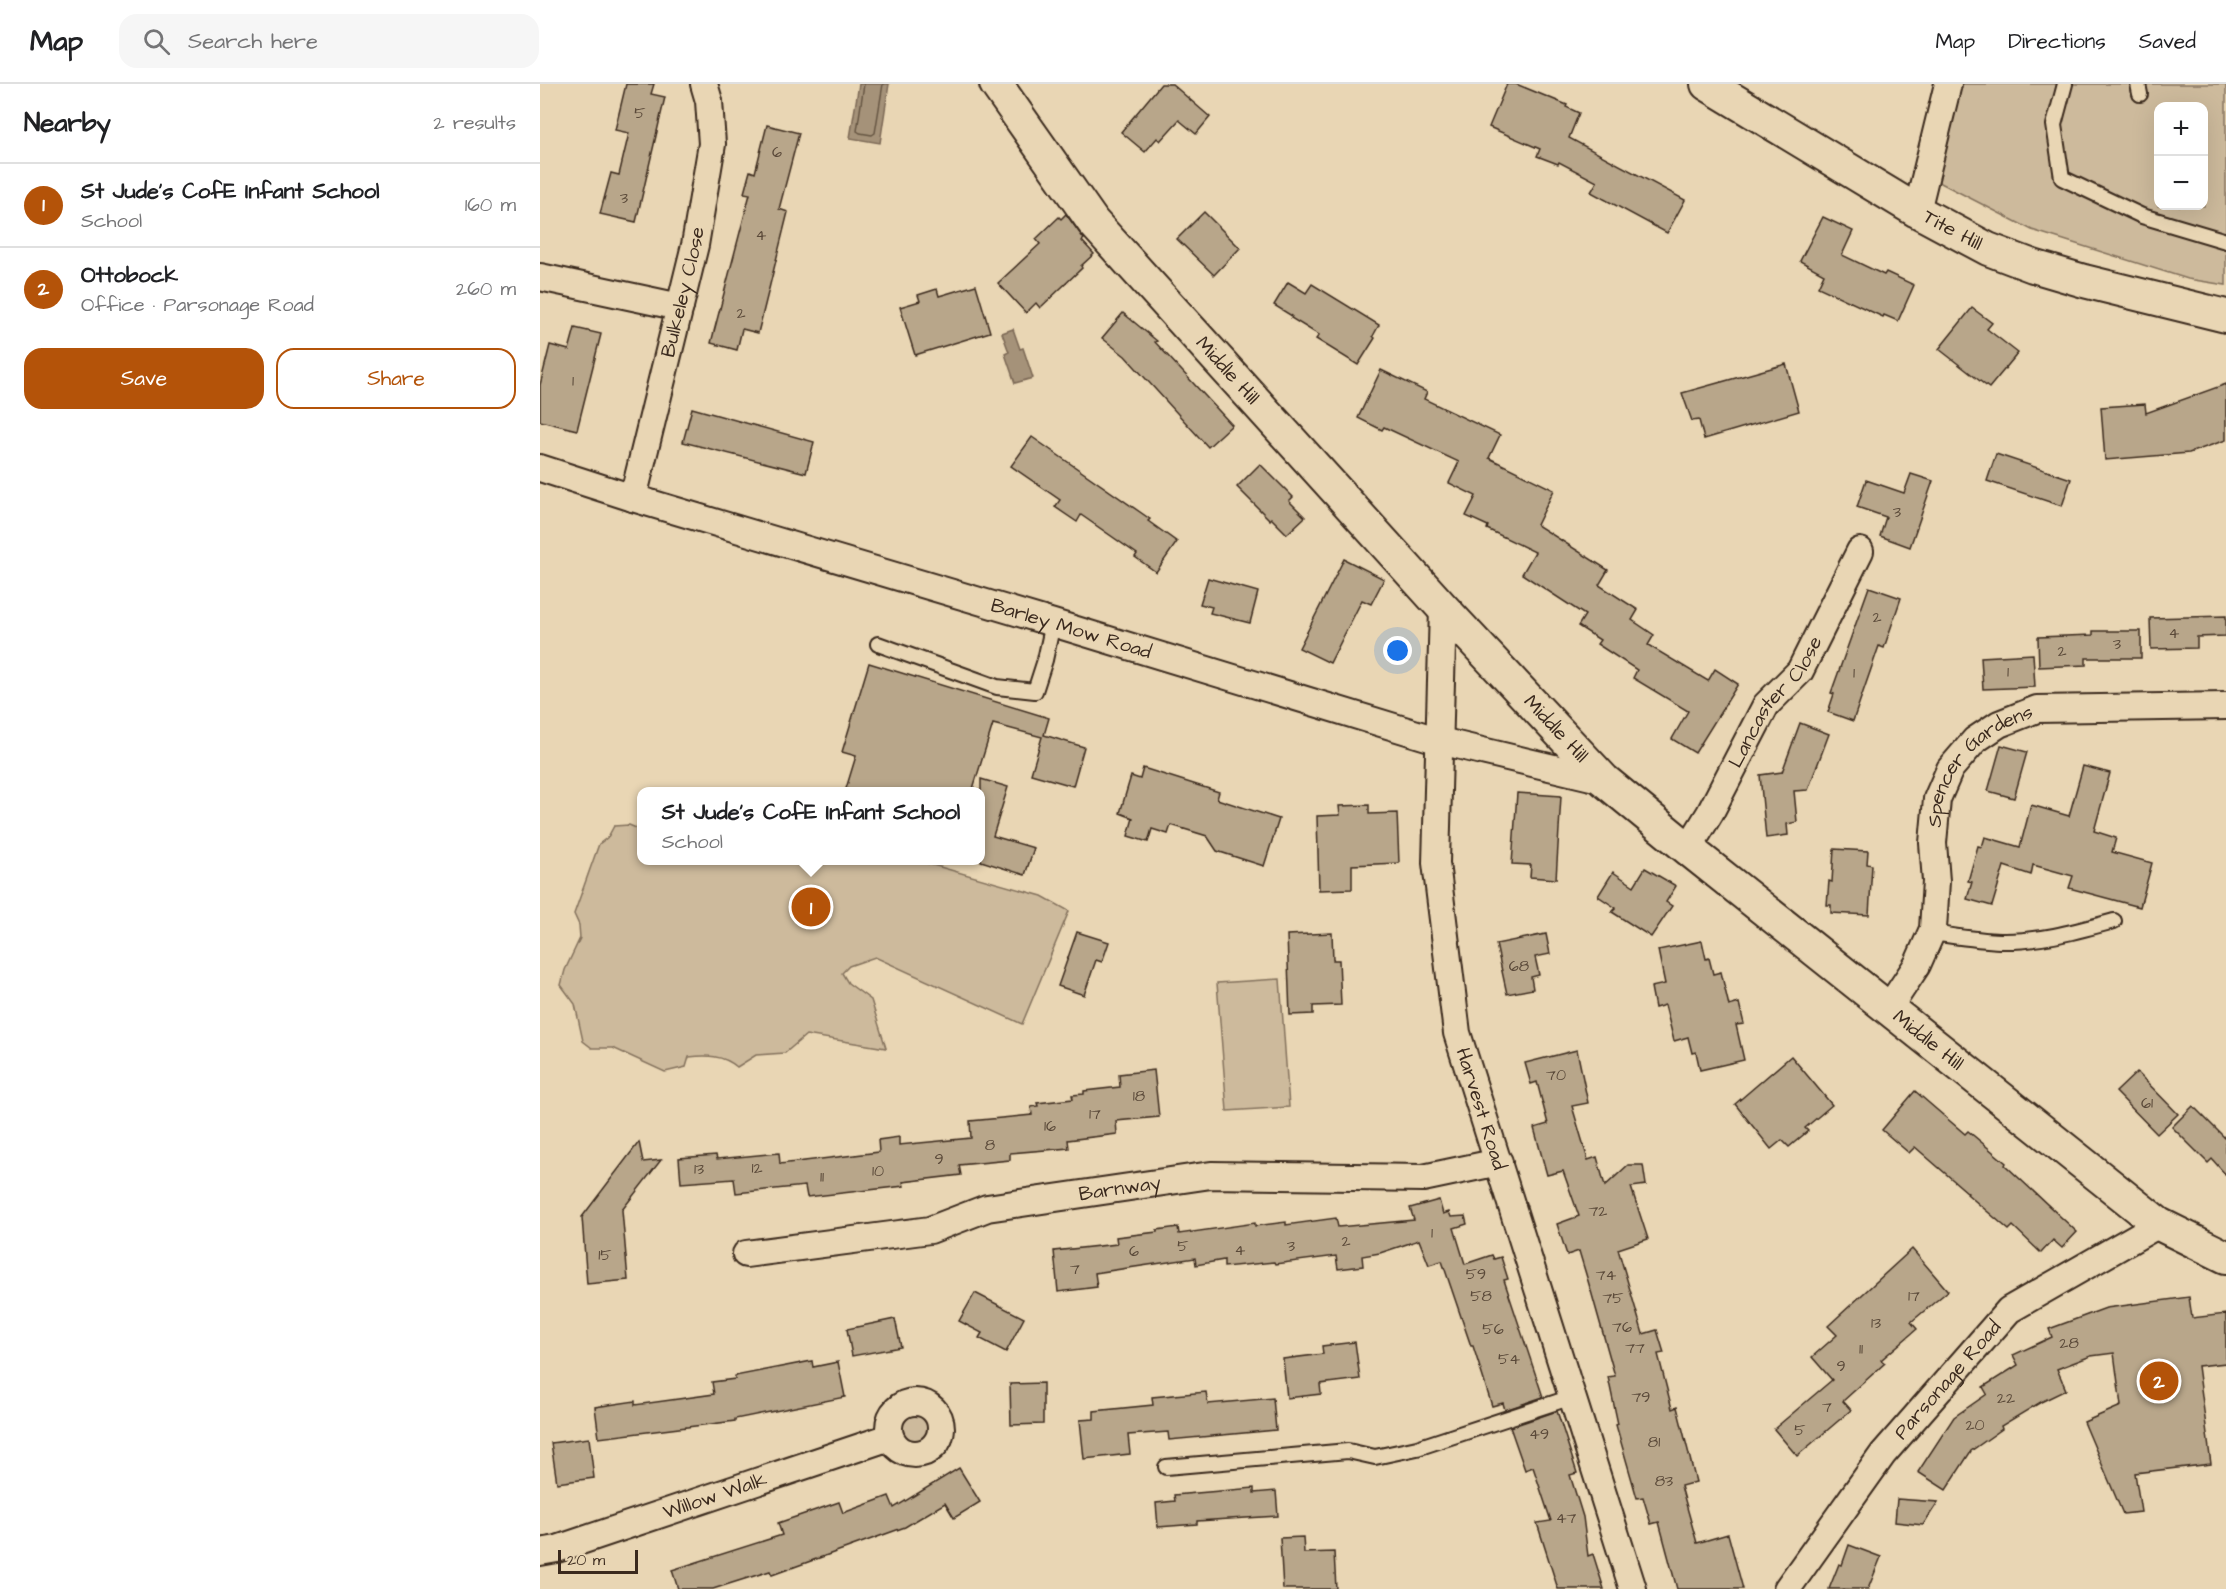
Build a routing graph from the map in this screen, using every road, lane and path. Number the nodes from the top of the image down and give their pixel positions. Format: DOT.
graph roads {
  1 [pos="704,84"];
  2 [pos="996,84"];
  3 [pos="1707,84"];
  4 [pos="1948,84"];
  5 [pos="2065,84"];
  6 [pos="1917,211"];
  7 [pos="2226,241"];
  8 [pos="540,278"];
  9 [pos="680,307"];
  10 [pos="2226,316"];
  11 [pos="540,468"];
  12 [pos="633,498"];
  13 [pos="1860,551"];
  14 [pos="1443,608"];
  15 [pos="1053,622"];
  16 [pos="878,644"];
  17 [pos="2226,706"];
  18 [pos="1440,741"];
  19 [pos="1604,780"];
  20 [pos="1688,849"];
  21 [pos="2114,921"];
  22 [pos="1931,933"];
  23 [pos="1888,1009"];
  24 [pos="1499,1162"];
  25 [pos="2159,1224"];
  26 [pos="746,1254"];
  27 [pos="2226,1257"];
  28 [pos="1572,1397"];
  29 [pos="890,1437"];
  30 [pos="1166,1467"];
  31 [pos="540,1552"];
  32 [pos="1633,1589"];
  33 [pos="1787,1589"];
  1 -- 9 [label="street, Bulkeley Close"];
  2 -- 14 [label="street, Middle Hill"];
  3 -- 6 [label="street, Tite Hill"];
  4 -- 6 [label="street"];
  5 -- 7 [label="lane"];
  6 -- 10 [label="street, Tite Hill"];
  8 -- 9 [label="street"];
  9 -- 12 [label="street, Bulkeley Close"];
  11 -- 12 [label="street, Barley Mow Road"];
  12 -- 15 [label="street, Barley Mow Road"];
  13 -- 20 [label="street, Lancaster Close"];
  14 -- 18 [label="street, Harvest Road"];
  14 -- 19 [label="street, Middle Hill"];
  15 -- 16 [label="lane"];
  15 -- 18 [label="street, Barley Mow Road"];
  17 -- 22 [label="street, Spencer Gardens"];
  18 -- 19 [label="street, Barley Mow Road"];
  18 -- 24 [label="street, Harvest Road"];
  19 -- 20 [label="street, Middle Hill"];
  20 -- 23 [label="street, Middle Hill"];
  21 -- 22 [label="lane"];
  22 -- 23 [label="street, Spencer Gardens"];
  23 -- 25 [label="street, Middle Hill"];
  24 -- 26 [label="street, Barnway"];
  24 -- 28 [label="street, Harvest Road"];
  25 -- 27 [label="street, Middle Hill"];
  25 -- 33 [label="street, Parsonage Road"];
  28 -- 30 [label="lane"];
  28 -- 32 [label="street, Harvest Road"];
  29 -- 31 [label="street, Willow Walk"];
}
